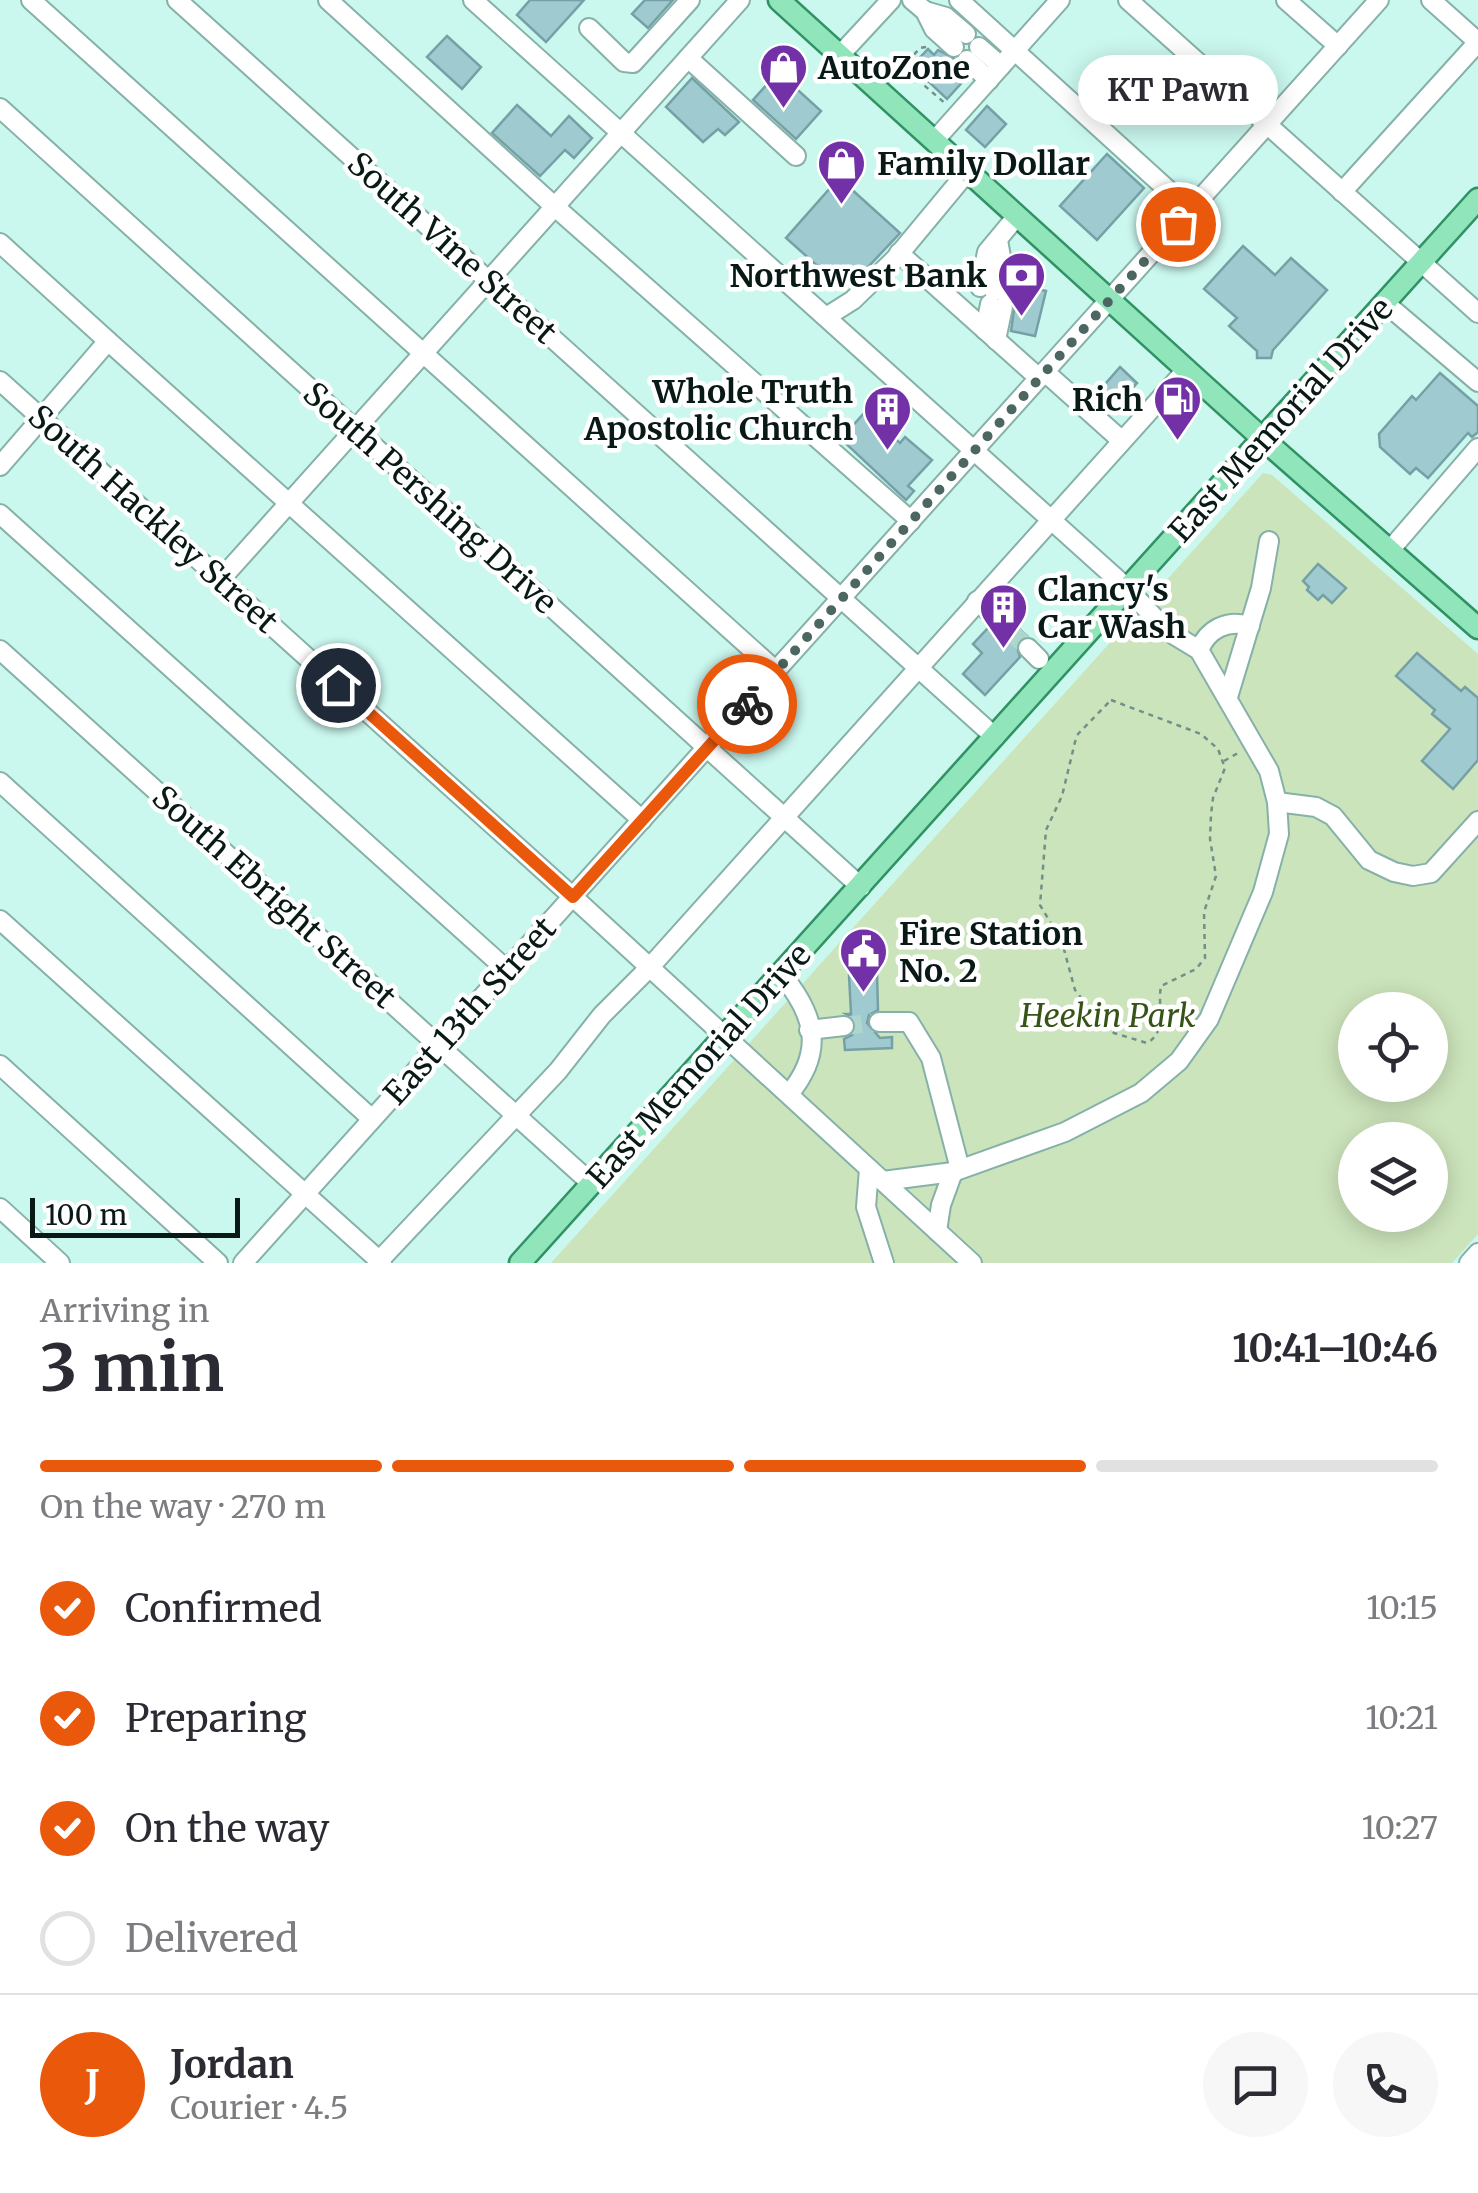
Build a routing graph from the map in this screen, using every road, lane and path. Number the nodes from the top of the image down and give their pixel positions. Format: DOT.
graph roads {
  1 [pos="31,0"];
  2 [pos="178,0"];
  3 [pos="328,0"];
  4 [pos="472,0"];
  5 [pos="690,0"];
  6 [pos="718,0"];
  7 [pos="740,0"];
  8 [pos="779,0"];
  9 [pos="890,0"];
  10 [pos="959,0"];
  11 [pos="1060,0"];
  12 [pos="1128,0"];
  13 [pos="1286,0"];
  14 [pos="1380,0"];
  15 [pos="1431,0"];
  16 [pos="919,5"];
  17 [pos="720,23"];
  18 [pos="589,28"];
  19 [pos="1478,42"];
  20 [pos="1338,46"];
  21 [pos="926,47"];
  22 [pos="1015,51"];
  23 [pos="840,55"];
  24 [pos="688,58"];
  25 [pos="903,67"];
  26 [pos="995,73"];
  27 [pos="892,80"];
  28 [pos="948,106"];
  29 [pos="0,108"];
  30 [pos="1268,125"];
  31 [pos="621,132"];
  32 [pos="934,141"];
  33 [pos="796,156"];
  34 [pos="968,171"];
  35 [pos="1342,192"];
  36 [pos="1478,199"];
  37 [pos="554,206"];
  38 [pos="1190,210"];
  39 [pos="1017,216"];
  40 [pos="0,243"];
  41 [pos="899,253"];
  42 [pos="1420,264"];
  43 [pos="488,280"];
  44 [pos="1110,298"];
  45 [pos="1386,303"];
  46 [pos="992,305"];
  47 [pos="1478,313"];
  48 [pos="826,317"];
  49 [pos="108,341"];
  50 [pos="423,352"];
  51 [pos="1186,368"];
  52 [pos="1042,375"];
  53 [pos="0,382"];
  54 [pos="1478,382"];
  55 [pos="42,419"];
  56 [pos="354,430"];
  57 [pos="1121,440"];
  58 [pos="1264,440"];
  59 [pos="1478,448"];
  60 [pos="974,450"];
  61 [pos="0,466"];
  62 [pos="288,503"];
  63 [pos="0,514"];
  64 [pos="1050,518"];
  65 [pos="911,521"];
  66 [pos="1269,541"];
  67 [pos="1390,550"];
  68 [pos="221,579"];
  69 [pos="1128,589"];
  70 [pos="842,598"];
  71 [pos="978,601"];
  72 [pos="994,616"];
  73 [pos="1250,626"];
  74 [pos="1478,628"];
  75 [pos="0,650"];
  76 [pos="1199,650"];
  77 [pos="918,666"];
  78 [pos="776,672"];
  79 [pos="1228,698"];
  80 [pos="996,736"];
  81 [pos="1252,744"];
  82 [pos="707,748"];
  83 [pos="1224,761"];
  84 [pos="0,782"];
  85 [pos="1278,802"];
  86 [pos="784,815"];
  87 [pos="642,820"];
  88 [pos="1478,821"];
  89 [pos="861,887"];
  90 [pos="573,897"];
  91 [pos="0,920"];
  92 [pos="650,967"];
  93 [pos="507,970"];
  94 [pos="782,974"];
  95 [pos="879,1022"];
  96 [pos="844,1026"];
  97 [pos="809,1030"];
  98 [pos="726,1036"];
  99 [pos="439,1046"];
  100 [pos="0,1066"];
  101 [pos="789,1094"];
  102 [pos="516,1114"];
  103 [pos="372,1119"];
  104 [pos="957,1170"];
  105 [pos="876,1175"];
  106 [pos="592,1184"];
  107 [pos="304,1195"];
  108 [pos="0,1208"];
  109 [pos="937,1231"];
  110 [pos="1478,1254"];
  111 [pos="379,1262"];
  112 [pos="60,1263"];
  113 [pos="218,1263"];
  114 [pos="243,1263"];
  115 [pos="520,1263"];
  116 [pos="884,1263"];
  117 [pos="972,1263"];
  118 [pos="1470,1263"];
  1 -- 50 [label="street"];
  2 -- 43 [label="street, South Vine Street"];
  3 -- 37 [label="street"];
  4 -- 31 [label="street"];
  5 -- 18 [label="street"];
  6 -- 17 [label="street"];
  7 -- 17 [label="street"];
  8 -- 23 [label="main road"];
  9 -- 23 [label="street"];
  10 -- 22 [label="street"];
  11 -- 22 [label="street"];
  12 -- 30 [label="street"];
  13 -- 20 [label="street"];
  14 -- 20 [label="street, East 13th Street"];
  15 -- 19 [label="street"];
  16 -- 26 [label="street"];
  17 -- 24 [label="street"];
  19 -- 35 [label="street"];
  20 -- 30 [label="street, East 13th Street"];
  21 -- 25 [label="path"];
  22 -- 26 [label="street"];
  22 -- 38 [label="street"];
  23 -- 32 [label="main road"];
  24 -- 31 [label="street"];
  24 -- 33 [label="street"];
  25 -- 27 [label="path"];
  25 -- 28 [label="path"];
  26 -- 32 [label="street"];
  29 -- 56 [label="street, South Pershing Drive"];
  30 -- 35 [label="street"];
  30 -- 38 [label="street, East 13th Street"];
  31 -- 37 [label="street"];
  31 -- 48 [label="street"];
  32 -- 34 [label="main road"];
  34 -- 39 [label="main road"];
  34 -- 41 [label="street"];
  35 -- 42 [label="street"];
  36 -- 42 [label="main road, East Memorial Drive"];
  37 -- 43 [label="street"];
  37 -- 65 [label="street"];
  38 -- 44 [label="street, East 13th Street"];
  39 -- 44 [label="main road"];
  39 -- 46 [label="street"];
  40 -- 49 [label="street"];
  41 -- 46 [label="street"];
  41 -- 48 [label="street"];
  42 -- 45 [label="main road, East Memorial Drive"];
  42 -- 47 [label="street"];
  43 -- 50 [label="street"];
  43 -- 70 [label="street, South Vine Street"];
  44 -- 51 [label="main road"];
  44 -- 52 [label="street, East 13th Street"];
  45 -- 54 [label="street"];
  45 -- 58 [label="main road, East Memorial Drive"];
  46 -- 52 [label="street"];
  48 -- 60 [label="street"];
  49 -- 55 [label="street"];
  49 -- 62 [label="street"];
  50 -- 56 [label="street"];
  50 -- 78 [label="street"];
  51 -- 57 [label="street"];
  51 -- 58 [label="main road"];
  52 -- 57 [label="street"];
  52 -- 60 [label="street, East 13th Street"];
  53 -- 55 [label="street, South Hackley Street"];
  55 -- 61 [label="street"];
  55 -- 68 [label="street, South Hackley Street"];
  56 -- 62 [label="street"];
  56 -- 82 [label="street, South Pershing Drive"];
  57 -- 64 [label="street"];
  58 -- 67 [label="main road"];
  58 -- 69 [label="main road, East Memorial Drive"];
  59 -- 67 [label="street"];
  60 -- 64 [label="street"];
  60 -- 65 [label="street, East 13th Street"];
  62 -- 68 [label="street"];
  62 -- 87 [label="street"];
  63 -- 93 [label="street"];
  64 -- 69 [label="street"];
  64 -- 71 [label="street"];
  65 -- 70 [label="street, East 13th Street"];
  66 -- 73 [label="street"];
  67 -- 74 [label="main road"];
  68 -- 90 [label="street, South Hackley Street"];
  69 -- 76 [label="street"];
  69 -- 80 [label="main road, East Memorial Drive"];
  70 -- 77 [label="street, South Vine Street"];
  70 -- 78 [label="street, East 13th Street"];
  71 -- 72 [label="street"];
  71 -- 77 [label="street"];
  73 -- 76 [label="street"];
  73 -- 79 [label="street"];
  75 -- 99 [label="street, South Ebright Street"];
  76 -- 79 [label="street"];
  77 -- 80 [label="street, South Vine Street"];
  77 -- 86 [label="street"];
  78 -- 82 [label="street, East 13th Street"];
  79 -- 81 [label="street"];
  80 -- 89 [label="main road, East Memorial Drive"];
  81 -- 83 [label="path"];
  81 -- 85 [label="street"];
  82 -- 86 [label="street, South Pershing Drive"];
  82 -- 87 [label="street, East 13th Street"];
  83 -- 83 [label="path"];
  84 -- 103 [label="street"];
  85 -- 88 [label="street"];
  85 -- 104 [label="street"];
  86 -- 89 [label="street, South Pershing Drive"];
  86 -- 92 [label="street"];
  87 -- 90 [label="street, East 13th Street"];
  89 -- 94 [label="main road, East Memorial Drive"];
  90 -- 92 [label="street, South Hackley Street"];
  90 -- 93 [label="street, East 13th Street"];
  91 -- 107 [label="street"];
  92 -- 98 [label="street, South Hackley Street"];
  92 -- 102 [label="street"];
  93 -- 99 [label="street, East 13th Street"];
  94 -- 97 [label="street"];
  94 -- 98 [label="main road, East Memorial Drive"];
  95 -- 104 [label="street"];
  96 -- 97 [label="street"];
  97 -- 101 [label="street"];
  98 -- 101 [label="street, South Hackley Street"];
  98 -- 106 [label="main road, East Memorial Drive"];
  99 -- 102 [label="street, South Ebright Street"];
  99 -- 103 [label="street, East 13th Street"];
  100 -- 113 [label="street"];
  101 -- 105 [label="street, South Hackley Street"];
  102 -- 106 [label="street, South Ebright Street"];
  102 -- 111 [label="street"];
  103 -- 107 [label="street, East 13th Street"];
  104 -- 105 [label="street"];
  104 -- 109 [label="street"];
  105 -- 109 [label="street, South Hackley Street"];
  105 -- 116 [label="street"];
  106 -- 115 [label="main road, East Memorial Drive"];
  107 -- 111 [label="street"];
  107 -- 114 [label="street, East 13th Street"];
  108 -- 112 [label="street"];
  109 -- 117 [label="street, South Hackley Street"];
  110 -- 118 [label="street"];
}
